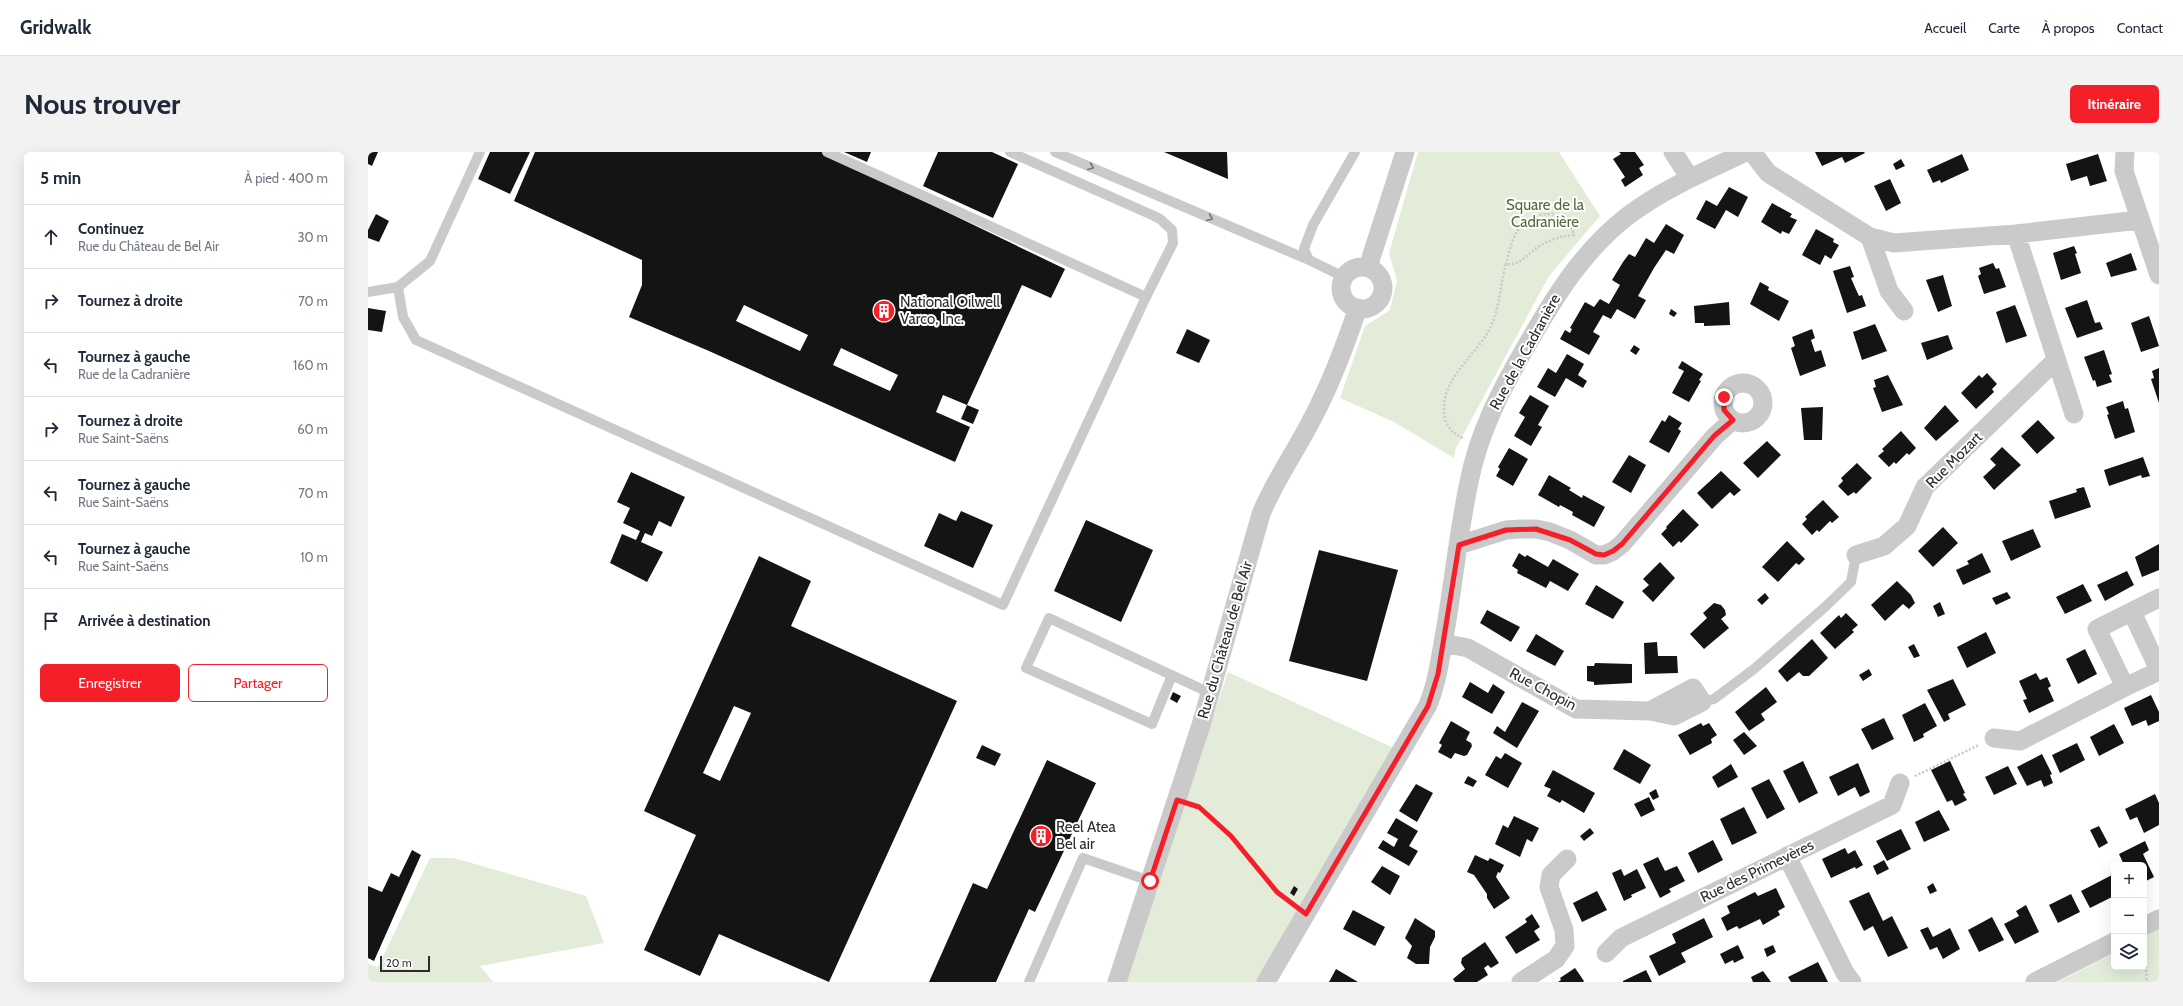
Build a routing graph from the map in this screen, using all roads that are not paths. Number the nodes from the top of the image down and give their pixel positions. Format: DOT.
graph roads {
  1 [pos="480,152"];
  2 [pos="827,152"];
  3 [pos="1010,152"];
  4 [pos="1055,152"];
  5 [pos="1355,152"];
  6 [pos="1405,152"];
  7 [pos="1673,152"];
  8 [pos="1746,152"];
  9 [pos="1752,152"];
  10 [pos="2125,152"];
  11 [pos="1690,178"];
  12 [pos="2139,220"];
  13 [pos="2016,234"];
  14 [pos="1870,237"];
  15 [pos="1309,260"];
  16 [pos="1368,267"];
  17 [pos="2159,275"];
  18 [pos="1344,277"];
  19 [pos="398,288"];
  20 [pos="368,292"];
  21 [pos="1146,297"];
  22 [pos="1358,308"];
  23 [pos="1904,311"];
  24 [pos="2055,361"];
  25 [pos="2074,414"];
  26 [pos="1733,420"];
  27 [pos="1459,545"];
  28 [pos="1856,555"];
  29 [pos="2159,598"];
  30 [pos="2132,612"];
  31 [pos="1443,643"];
  32 [pos="2159,670"];
  33 [pos="1172,675"];
  34 [pos="2125,687"];
  35 [pos="1210,693"];
  36 [pos="1702,702"];
  37 [pos="1994,738"];
  38 [pos="1900,783"];
  39 [pos="1787,856"];
  40 [pos="1567,859"];
  41 [pos="1150,881"];
  42 [pos="2159,919"];
  43 [pos="2147,925"];
  44 [pos="2111,944"];
  45 [pos="1606,953"];
  46 [pos="1029,982"];
  47 [pos="1117,982"];
  48 [pos="1266,982"];
  49 [pos="1521,982"];
  50 [pos="1852,982"];
  51 [pos="2034,982"];
  1 -- 19 [label="lane"];
  2 -- 21 [label="lane"];
  3 -- 21 [label="lane"];
  4 -- 15 [label="lane, one-way"];
  5 -- 15 [label="lane"];
  6 -- 16 [label="street"];
  7 -- 11 [label="street"];
  8 -- 11 [label="street, Rue de la Cadranière"];
  9 -- 14 [label="street"];
  10 -- 12 [label="street"];
  11 -- 27 [label="street, Rue de la Cadranière"];
  12 -- 13 [label="street"];
  12 -- 17 [label="street"];
  13 -- 14 [label="street"];
  13 -- 24 [label="street"];
  14 -- 23 [label="street"];
  15 -- 18 [label="lane"];
  16 -- 18 [label="street"];
  16 -- 22 [label="street"];
  18 -- 22 [label="street"];
  19 -- 20 [label="lane"];
  19 -- 21 [label="lane"];
  22 -- 35 [label="street, Rue du Château de Bel Air"];
  24 -- 25 [label="street"];
  24 -- 28 [label="street, Rue Mozart"];
  26 -- 27 [label="street"];
  27 -- 31 [label="street, Rue de la Cadranière"];
  28 -- 36 [label="lane, Rue Chopin"];
  29 -- 30 [label="street"];
  30 -- 32 [label="street"];
  30 -- 34 [label="street"];
  31 -- 36 [label="street, Rue Chopin"];
  31 -- 48 [label="street, Rue de la Cadranière"];
  32 -- 34 [label="street"];
  33 -- 33 [label="lane"];
  33 -- 35 [label="lane"];
  34 -- 37 [label="street"];
  35 -- 41 [label="street, Rue du Château de Bel Air"];
  38 -- 39 [label="street, Rue des Primevères"];
  39 -- 45 [label="street, Rue des Primevères"];
  39 -- 50 [label="street"];
  40 -- 49 [label="street"];
  41 -- 46 [label="lane"];
  41 -- 47 [label="street, Rue du Château de Bel Air"];
  42 -- 43 [label="street"];
  44 -- 51 [label="street"];
}
